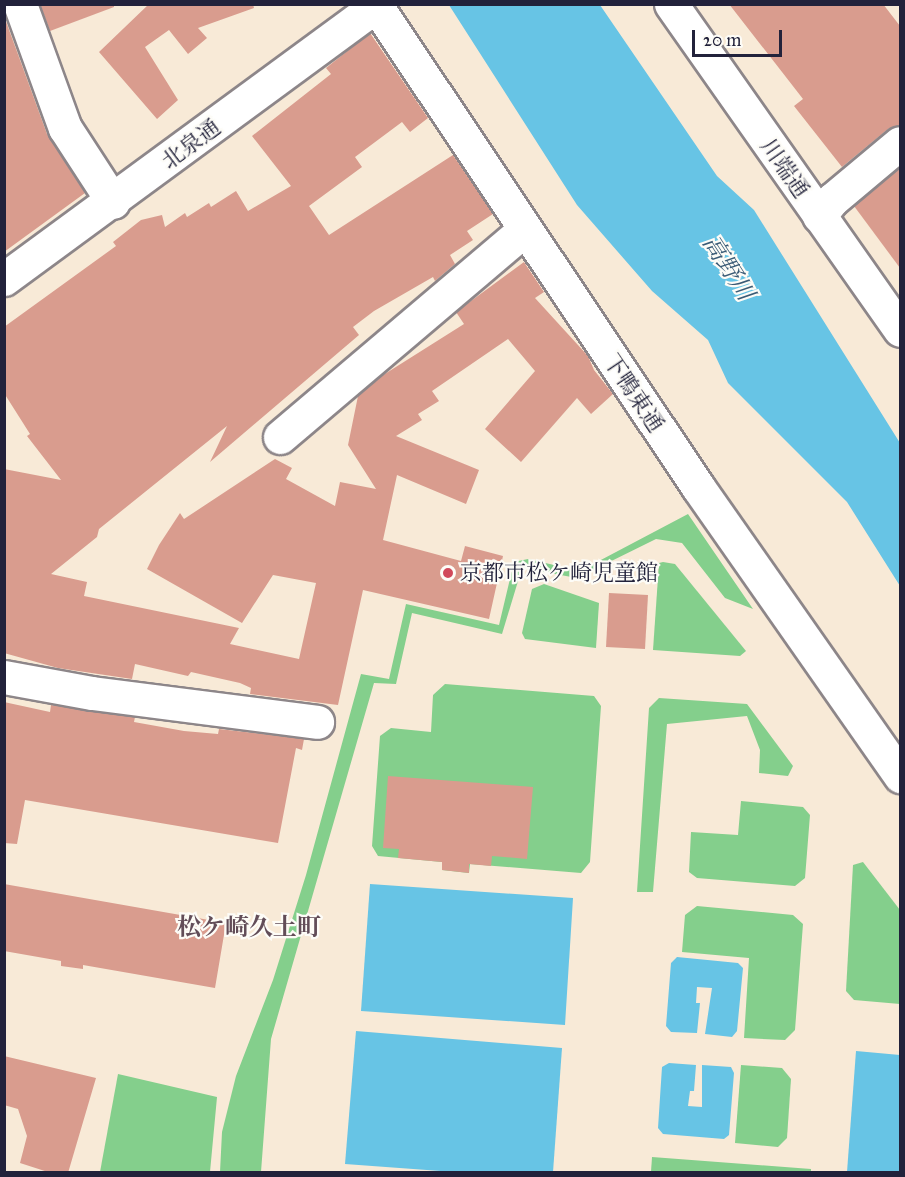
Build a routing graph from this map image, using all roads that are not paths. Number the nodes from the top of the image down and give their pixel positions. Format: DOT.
graph roads {
  1 [pos="20,4"];
  2 [pos="671,4"];
  3 [pos="376,5"];
  4 [pos="900,143"];
  5 [pos="113,202"];
  6 [pos="819,216"];
  7 [pos="525,229"];
  8 [pos="4,279"];
  9 [pos="900,330"];
  10 [pos="280,437"];
  11 [pos="4,677"];
  12 [pos="317,722"];
  13 [pos="900,776"];
  1 -- 5 [label="main road"];
  2 -- 6 [label="main road, 川端通"];
  3 -- 5 [label="main road, 北泉通"];
  3 -- 7 [label="main road, 下鴨東通"];
  4 -- 6 [label="main road"];
  5 -- 8 [label="main road, 北泉通"];
  6 -- 9 [label="main road, 川端通"];
  7 -- 10 [label="main road"];
  7 -- 13 [label="main road, 下鴨東通"];
  11 -- 12 [label="main road"];
}
